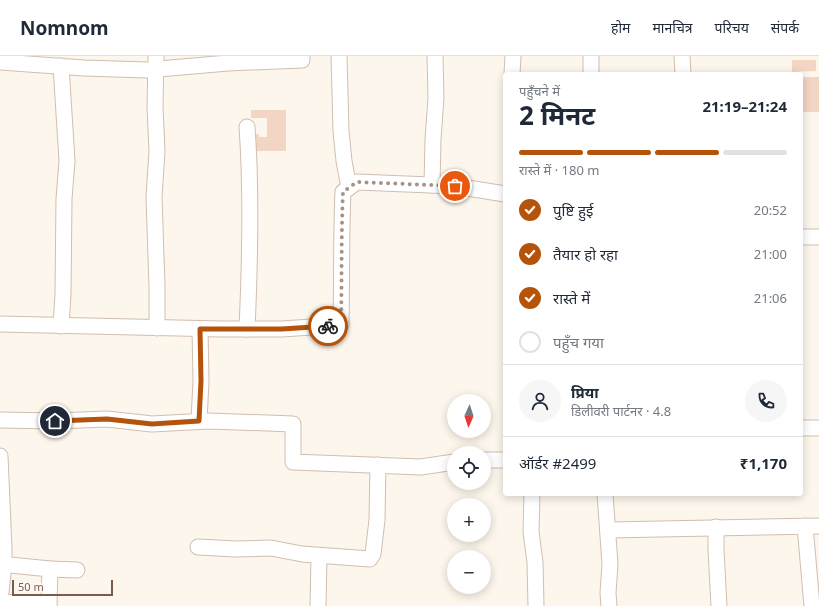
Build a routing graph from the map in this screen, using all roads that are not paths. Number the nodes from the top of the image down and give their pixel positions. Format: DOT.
graph roads {
  1 [pos="302,56"];
  2 [pos="339,56"];
  3 [pos="435,56"];
  4 [pos="513,56"];
  5 [pos="591,56"];
  6 [pos="682,56"];
  7 [pos="0,62"];
  8 [pos="156,63"];
  9 [pos="61,66"];
  10 [pos="512,72"];
  11 [pos="592,72"];
  12 [pos="683,72"];
  13 [pos="247,127"];
  14 [pos="432,184"];
  15 [pos="349,188"];
  16 [pos="503,194"];
  17 [pos="803,237"];
  18 [pos="819,237"];
  19 [pos="0,324"];
  20 [pos="61,326"];
  21 [pos="157,328"];
  22 [pos="200,329"];
  23 [pos="247,329"];
  24 [pos="0,420"];
  25 [pos="199,421"];
  26 [pos="803,428"];
  27 [pos="819,428"];
  28 [pos="0,456"];
  29 [pos="491,460"];
  30 [pos="503,460"];
  31 [pos="447,463"];
  32 [pos="378,465"];
  33 [pos="532,496"];
  34 [pos="605,496"];
  35 [pos="812,526"];
  36 [pos="716,527"];
  37 [pos="608,530"];
  38 [pos="198,547"];
  39 [pos="319,556"];
  40 [pos="2,564"];
  41 [pos="50,569"];
  42 [pos="77,570"];
  43 [pos="49,605"];
  44 [pos="318,606"];
  45 [pos="536,606"];
  46 [pos="609,606"];
  47 [pos="719,606"];
  48 [pos="812,606"];
  1 -- 8 [label="street"];
  2 -- 15 [label="street"];
  3 -- 14 [label="street"];
  4 -- 10 [label="street"];
  5 -- 11 [label="street"];
  6 -- 12 [label="street"];
  7 -- 9 [label="street"];
  8 -- 9 [label="street"];
  8 -- 21 [label="street"];
  9 -- 20 [label="street"];
  13 -- 23 [label="street"];
  14 -- 15 [label="street"];
  14 -- 16 [label="street"];
  15 -- 23 [label="street"];
  17 -- 18 [label="street"];
  19 -- 20 [label="street"];
  20 -- 21 [label="street"];
  21 -- 22 [label="street"];
  22 -- 23 [label="street"];
  22 -- 25 [label="street"];
  24 -- 25 [label="street"];
  25 -- 32 [label="street"];
  26 -- 27 [label="street"];
  28 -- 40 [label="street"];
  29 -- 30 [label="street"];
  31 -- 32 [label="street"];
  32 -- 39 [label="street"];
  33 -- 45 [label="street"];
  34 -- 37 [label="street"];
  35 -- 36 [label="street"];
  35 -- 48 [label="street"];
  36 -- 37 [label="street"];
  36 -- 47 [label="street"];
  37 -- 46 [label="street"];
  38 -- 39 [label="street"];
  39 -- 44 [label="street"];
  40 -- 41 [label="street"];
  40 -- 43 [label="street"];
  41 -- 42 [label="street"];
  41 -- 43 [label="street"];
}
